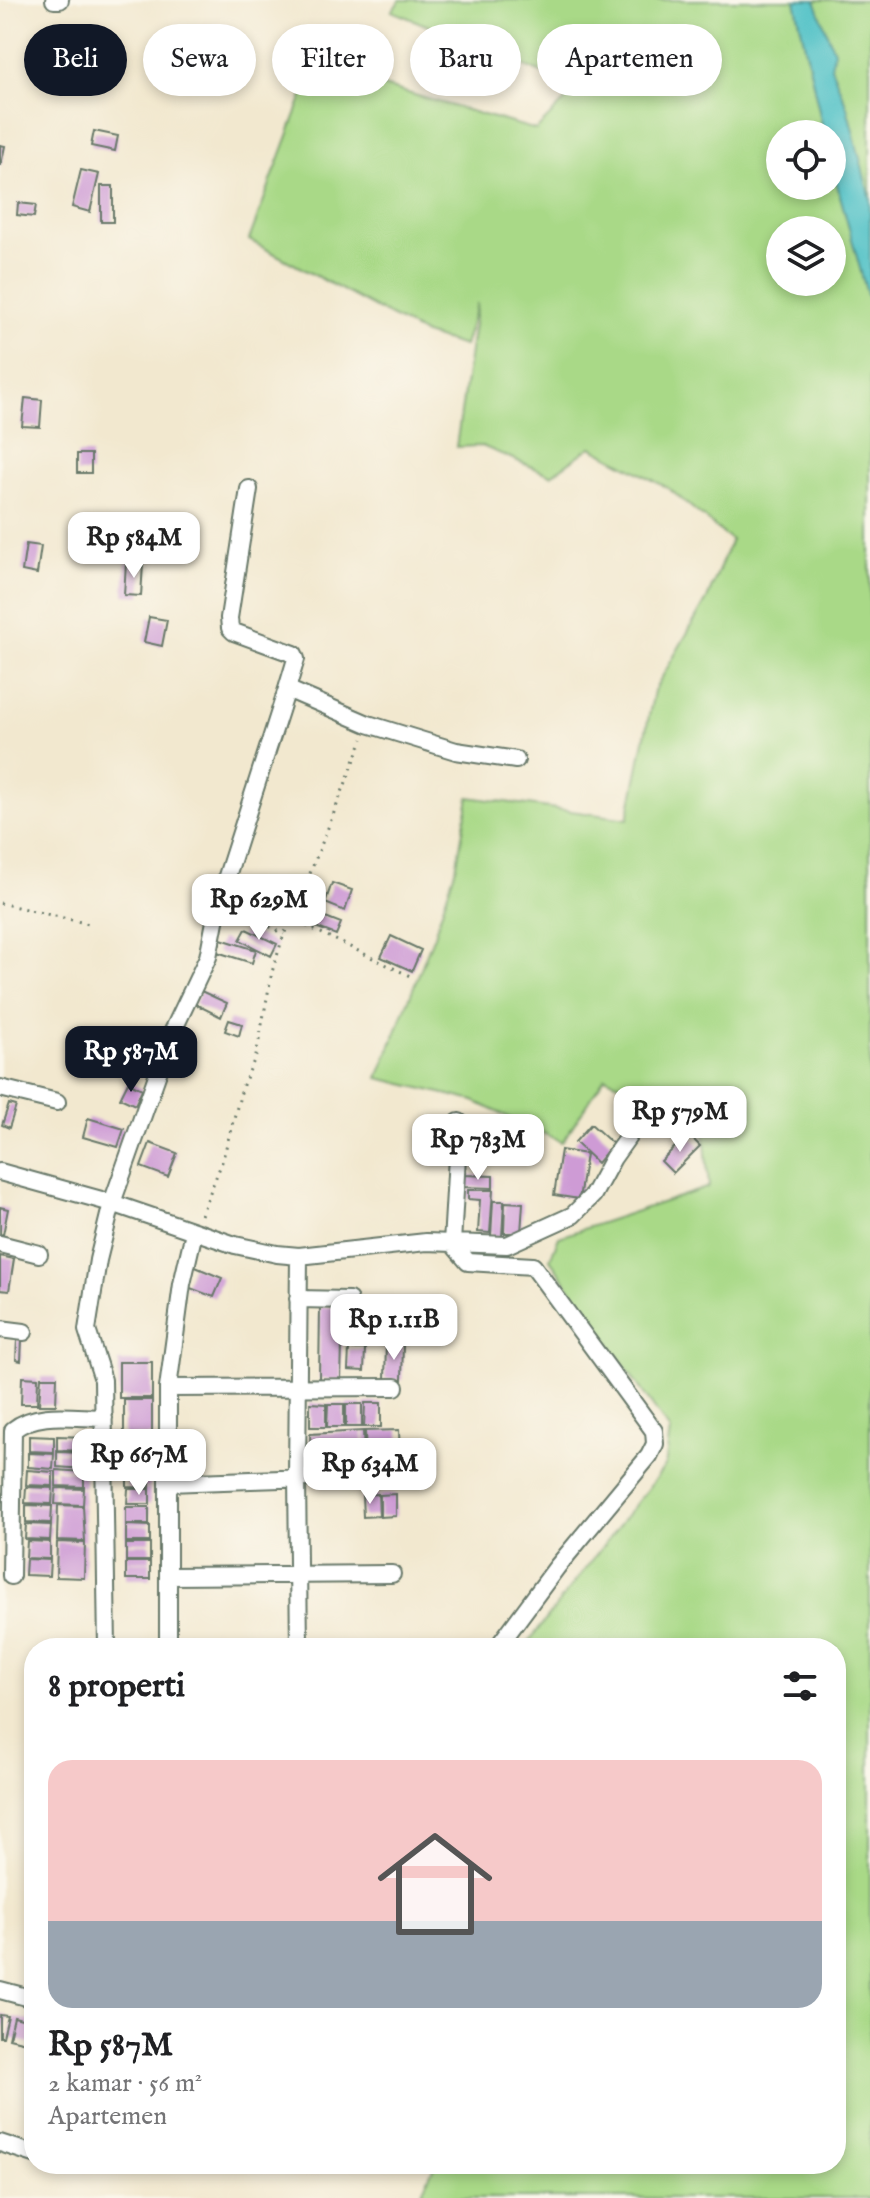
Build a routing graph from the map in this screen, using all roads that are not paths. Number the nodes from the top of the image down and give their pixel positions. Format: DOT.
graph roads {
  1 [pos="54,0"];
  2 [pos="60,0"];
  3 [pos="249,489"];
  4 [pos="287,689"];
  5 [pos="516,760"];
  6 [pos="0,1088"];
  7 [pos="57,1102"];
  8 [pos="650,1106"];
  9 [pos="459,1122"];
  10 [pos="0,1172"];
  11 [pos="112,1203"];
  12 [pos="194,1232"];
  13 [pos="452,1243"];
  14 [pos="0,1244"];
  15 [pos="39,1254"];
  16 [pos="299,1256"];
  17 [pos="298,1299"];
  18 [pos="349,1300"];
  19 [pos="0,1329"];
  20 [pos="24,1332"];
  21 [pos="297,1386"];
  22 [pos="395,1387"];
  23 [pos="168,1388"];
  24 [pos="104,1418"];
  25 [pos="396,1475"];
  26 [pos="297,1478"];
  27 [pos="168,1483"];
  28 [pos="392,1574"];
  29 [pos="298,1575"];
  30 [pos="11,1576"];
  31 [pos="169,1576"];
  32 [pos="107,1638"];
  33 [pos="168,1638"];
  34 [pos="299,1638"];
  35 [pos="504,1638"];
  36 [pos="0,1990"];
  37 [pos="24,1996"];
  38 [pos="0,2143"];
  39 [pos="24,2151"];
  1 -- 2 [label="street"];
  3 -- 4 [label="street"];
  4 -- 5 [label="street"];
  4 -- 11 [label="street"];
  6 -- 7 [label="street"];
  8 -- 13 [label="street"];
  9 -- 13 [label="street"];
  10 -- 11 [label="street"];
  11 -- 12 [label="street"];
  11 -- 24 [label="street"];
  12 -- 16 [label="street"];
  12 -- 23 [label="street"];
  13 -- 16 [label="street"];
  13 -- 35 [label="street"];
  14 -- 15 [label="street"];
  16 -- 17 [label="street"];
  17 -- 18 [label="street"];
  17 -- 21 [label="street"];
  19 -- 20 [label="street"];
  21 -- 22 [label="street"];
  21 -- 23 [label="street"];
  21 -- 26 [label="street"];
  23 -- 27 [label="street"];
  24 -- 30 [label="street"];
  24 -- 32 [label="street"];
  25 -- 26 [label="street"];
  26 -- 27 [label="street"];
  26 -- 29 [label="street"];
  27 -- 31 [label="street"];
  28 -- 29 [label="street"];
  29 -- 31 [label="street"];
  29 -- 34 [label="street"];
  31 -- 33 [label="street"];
  36 -- 37 [label="street"];
  38 -- 39 [label="street"];
}
